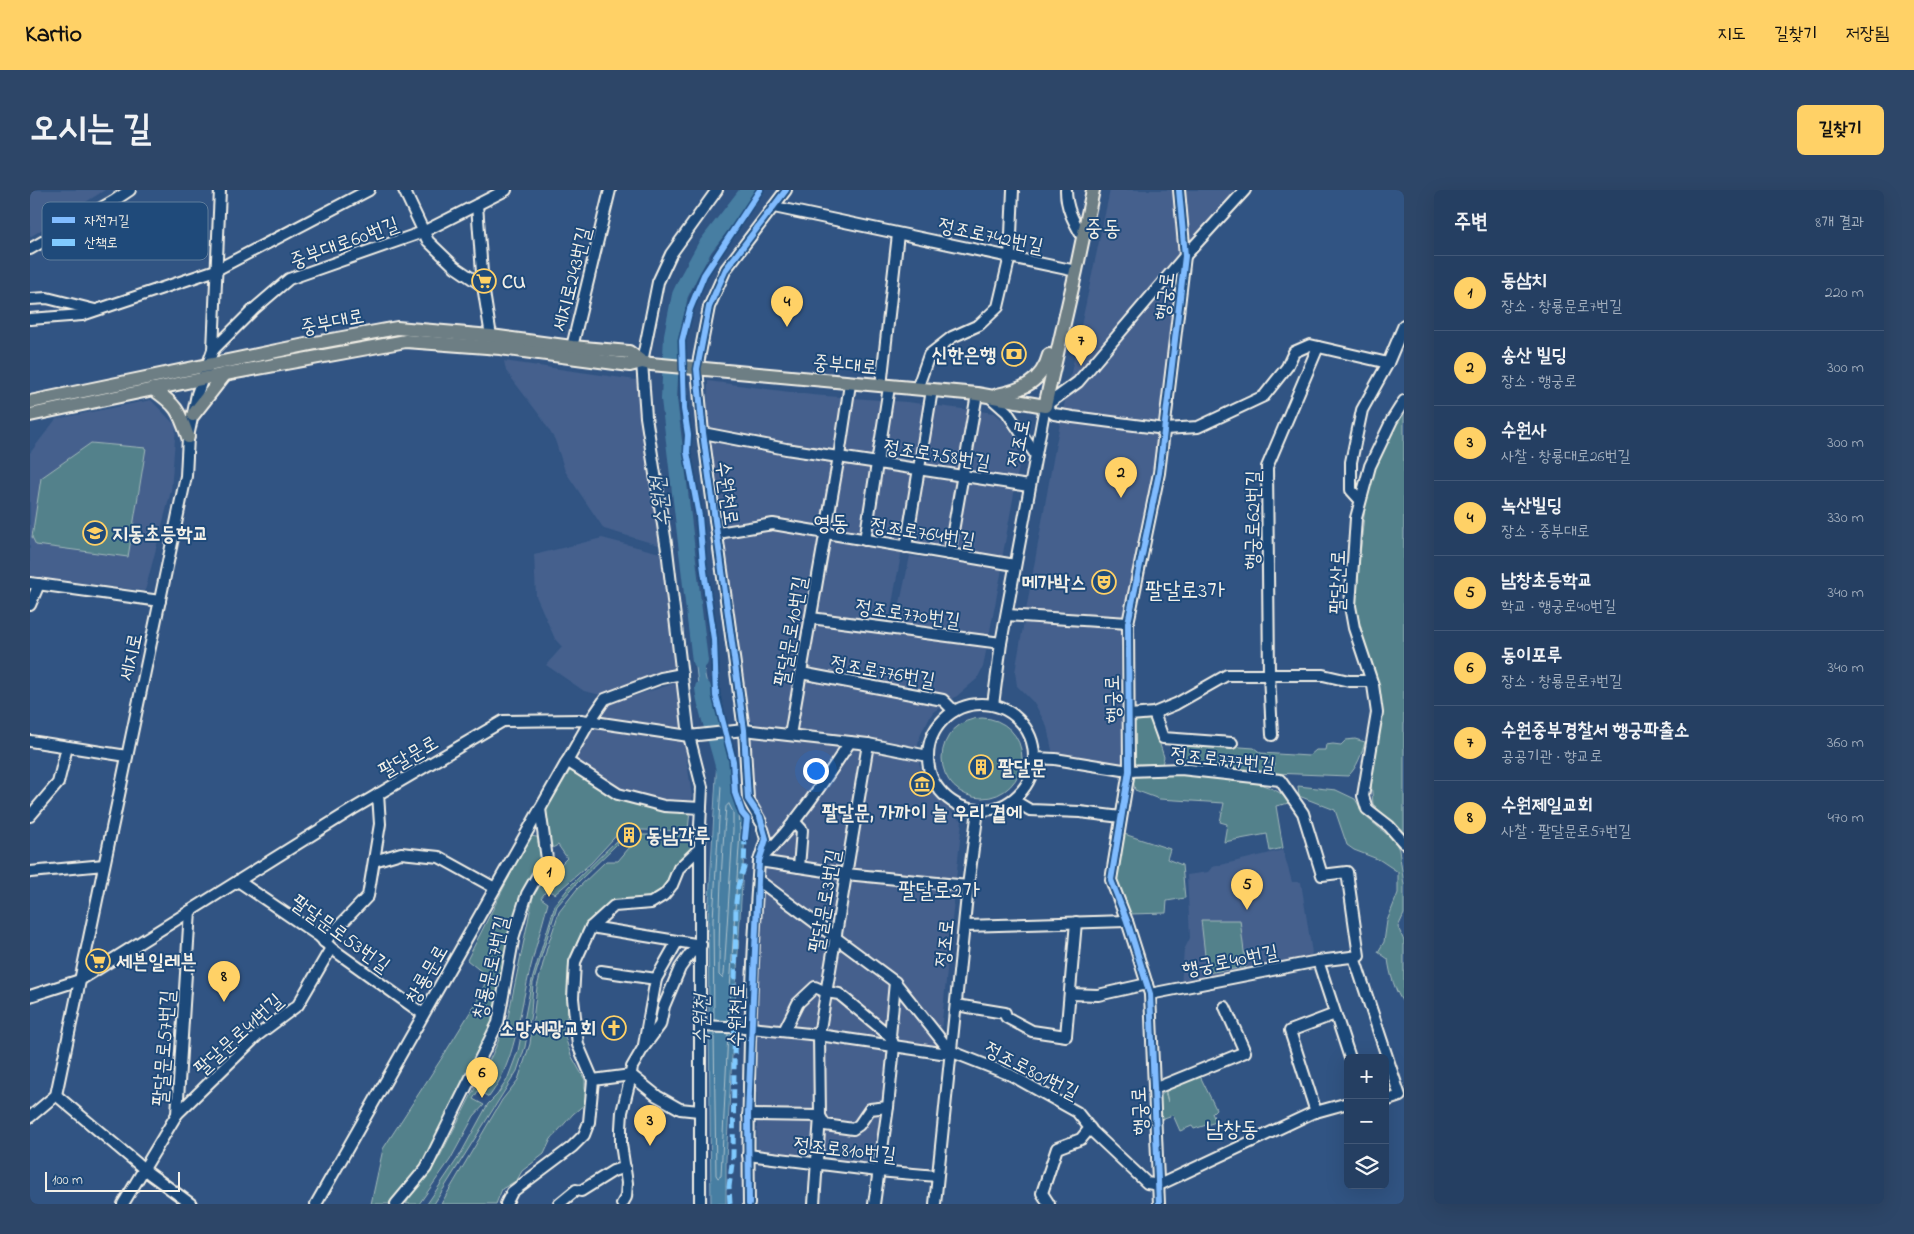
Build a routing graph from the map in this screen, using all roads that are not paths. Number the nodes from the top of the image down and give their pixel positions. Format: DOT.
graph roads {
  1 [pos="130,190"];
  2 [pos="220,190"];
  3 [pos="369,190"];
  4 [pos="404,190"];
  5 [pos="506,190"];
  6 [pos="610,190"];
  7 [pos="717,190"];
  8 [pos="786,190"];
  9 [pos="1013,190"];
  10 [pos="1066,190"];
  11 [pos="1093,190"];
  12 [pos="1179,190"];
  13 [pos="1245,190"];
  14 [pos="110,202"];
  15 [pos="477,205"];
  16 [pos="774,207"];
  17 [pos="423,232"];
  18 [pos="898,234"];
  19 [pos="1083,238"];
  20 [pos="42,242"];
  21 [pos="30,249"];
  22 [pos="1010,256"];
  23 [pos="1185,256"];
  24 [pos="216,270"];
  25 [pos="1076,271"];
  26 [pos="483,286"];
  27 [pos="30,299"];
  28 [pos="95,310"];
  29 [pos="30,319"];
  30 [pos="1404,325"];
  31 [pos="1061,334"];
  32 [pos="490,336"];
  33 [pos="1318,346"];
  34 [pos="572,347"];
  35 [pos="213,350"];
  36 [pos="646,363"];
  37 [pos="1388,363"];
  38 [pos="206,366"];
  39 [pos="694,369"];
  40 [pos="225,374"];
  41 [pos="203,380"];
  42 [pos="850,384"];
  43 [pos="885,386"];
  44 [pos="153,389"];
  45 [pos="917,389"];
  46 [pos="932,390"];
  47 [pos="976,394"];
  48 [pos="990,397"];
  49 [pos="1404,401"];
  50 [pos="30,402"];
  51 [pos="1045,406"];
  52 [pos="193,414"];
  53 [pos="30,415"];
  54 [pos="1165,429"];
  55 [pos="703,434"];
  56 [pos="188,437"];
  57 [pos="1035,454"];
  58 [pos="839,456"];
  59 [pos="878,462"];
  60 [pos="919,469"];
  61 [pos="963,475"];
  62 [pos="1029,486"];
  63 [pos="1360,500"];
  64 [pos="718,533"];
  65 [pos="825,533"];
  66 [pos="865,540"];
  67 [pos="906,547"];
  68 [pos="949,554"];
  69 [pos="1016,565"];
  70 [pos="35,583"];
  71 [pos="160,601"];
  72 [pos="30,605"];
  73 [pos="1007,614"];
  74 [pos="810,618"];
  75 [pos="1128,623"];
  76 [pos="1001,643"];
  77 [pos="682,674"];
  78 [pos="801,674"];
  79 [pos="1269,674"];
  80 [pos="1371,681"];
  81 [pos="993,705"];
  82 [pos="954,711"];
  83 [pos="1154,713"];
  84 [pos="1130,715"];
  85 [pos="590,721"];
  86 [pos="740,730"];
  87 [pos="790,735"];
  88 [pos="1272,735"];
  89 [pos="692,736"];
  90 [pos="30,741"];
  91 [pos="850,742"];
  92 [pos="1232,743"];
  93 [pos="868,744"];
  94 [pos="67,747"];
  95 [pos="127,756"];
  96 [pos="928,756"];
  97 [pos="1035,758"];
  98 [pos="568,761"];
  99 [pos="1129,771"];
  100 [pos="378,794"];
  101 [pos="1013,800"];
  102 [pos="701,808"];
  103 [pos="540,809"];
  104 [pos="978,810"];
  105 [pos="30,816"];
  106 [pos="1121,817"];
  107 [pos="794,821"];
  108 [pos="1404,842"];
  109 [pos="700,848"];
  110 [pos="374,860"];
  111 [pos="759,861"];
  112 [pos="104,865"];
  113 [pos="799,867"];
  114 [pos="30,872"];
  115 [pos="846,874"];
  116 [pos="758,880"];
  117 [pos="238,881"];
  118 [pos="968,886"];
  119 [pos="495,888"];
  120 [pos="190,911"];
  121 [pos="1128,921"];
  122 [pos="1076,922"];
  123 [pos="965,926"];
  124 [pos="591,927"];
  125 [pos="835,936"];
  126 [pos="677,942"];
  127 [pos="327,945"];
  128 [pos="700,945"];
  129 [pos="1354,956"];
  130 [pos="1318,961"];
  131 [pos="601,971"];
  132 [pos="656,979"];
  133 [pos="80,980"];
  134 [pos="895,982"];
  135 [pos="1148,989"];
  136 [pos="826,992"];
  137 [pos="1070,994"];
  138 [pos="30,996"];
  139 [pos="956,1005"];
  140 [pos="1225,1007"];
  141 [pos="423,1014"];
  142 [pos="1335,1014"];
  143 [pos="700,1026"];
  144 [pos="751,1028"];
  145 [pos="784,1031"];
  146 [pos="819,1035"];
  147 [pos="892,1041"];
  148 [pos="643,1048"];
  149 [pos="950,1051"];
  150 [pos="1349,1054"];
  151 [pos="631,1075"];
  152 [pos="593,1080"];
  153 [pos="1154,1088"];
  154 [pos="56,1095"];
  155 [pos="1389,1100"];
  156 [pos="1344,1104"];
  157 [pos="888,1107"];
  158 [pos="699,1111"];
  159 [pos="1316,1112"];
  160 [pos="177,1114"];
  161 [pos="748,1115"];
  162 [pos="820,1116"];
  163 [pos="30,1117"];
  164 [pos="1090,1128"];
  165 [pos="748,1155"];
  166 [pos="816,1164"];
  167 [pos="625,1167"];
  168 [pos="144,1169"];
  169 [pos="878,1171"];
  170 [pos="938,1176"];
  171 [pos="1160,1185"];
  172 [pos="626,1202"];
  173 [pos="123,1204"];
  174 [pos="191,1204"];
  175 [pos="316,1204"];
  176 [pos="396,1204"];
  177 [pos="506,1204"];
  178 [pos="559,1204"];
  179 [pos="700,1204"];
  180 [pos="748,1204"];
  181 [pos="814,1204"];
  182 [pos="874,1204"];
  183 [pos="935,1204"];
  184 [pos="1049,1204"];
  185 [pos="1159,1204"];
  1 -- 14 [label="street"];
  2 -- 24 [label="street, 세지로"];
  3 -- 24 [label="street"];
  4 -- 17 [label="street"];
  5 -- 15 [label="street, 중부대로60번길"];
  6 -- 34 [label="street, 세지로243번길"];
  7 -- 36 [label="street, 수원천로"];
  8 -- 16 [label="street, 수원천로"];
  9 -- 22 [label="street"];
  10 -- 19 [label="street"];
  11 -- 19 [label="main road, 정조로"];
  12 -- 23 [label="street, 행궁로"];
  13 -- 23 [label="street"];
  15 -- 17 [label="street, 중부대로60번길"];
  15 -- 26 [label="street"];
  16 -- 18 [label="street, 정조로742번길"];
  16 -- 39 [label="street, 수원천로"];
  17 -- 26 [label="street"];
  17 -- 35 [label="street, 중부대로60번길"];
  18 -- 22 [label="street, 정조로742번길"];
  18 -- 43 [label="street"];
  19 -- 25 [label="main road, 정조로"];
  20 -- 21 [label="street"];
  22 -- 25 [label="street, 정조로742번길"];
  22 -- 45 [label="street"];
  23 -- 51 [label="street"];
  23 -- 54 [label="street, 행궁로"];
  24 -- 28 [label="street"];
  24 -- 35 [label="street, 세지로"];
  25 -- 31 [label="main road, 정조로"];
  26 -- 32 [label="street"];
  27 -- 28 [label="street"];
  28 -- 29 [label="street"];
  30 -- 37 [label="street"];
  31 -- 48 [label="main road"];
  31 -- 51 [label="main road, 정조로"];
  32 -- 34 [label="main road, 중부대로"];
  32 -- 38 [label="main road, 중부대로"];
  33 -- 37 [label="street"];
  33 -- 54 [label="street"];
  33 -- 79 [label="street, 행궁로62번길"];
  34 -- 36 [label="main road, 중부대로"];
  35 -- 38 [label="street, 세지로"];
  36 -- 39 [label="main road, 중부대로"];
  36 -- 40 [label="main road, 중부대로"];
  36 -- 77 [label="street, 수원천로"];
  37 -- 63 [label="street"];
  38 -- 41 [label="street, 세지로"];
  38 -- 50 [label="main road, 중부대로"];
  39 -- 42 [label="main road, 중부대로"];
  39 -- 55 [label="street, 수원천로"];
  40 -- 41 [label="main road, 중부대로"];
  40 -- 52 [label="main road"];
  41 -- 44 [label="main road, 중부대로"];
  41 -- 52 [label="street, 세지로"];
  42 -- 43 [label="main road, 중부대로"];
  42 -- 58 [label="street, 팔달문로10번길"];
  43 -- 45 [label="main road, 중부대로"];
  43 -- 59 [label="street"];
  44 -- 53 [label="main road, 중부대로"];
  44 -- 56 [label="main road"];
  45 -- 46 [label="main road, 중부대로"];
  46 -- 47 [label="main road, 중부대로"];
  46 -- 60 [label="street"];
  47 -- 48 [label="main road, 중부대로"];
  47 -- 61 [label="street"];
  48 -- 51 [label="main road, 중부대로"];
  48 -- 57 [label="street"];
  49 -- 63 [label="street, 팔달산로"];
  51 -- 54 [label="street"];
  51 -- 57 [label="street, 정조로"];
  52 -- 56 [label="street, 세지로"];
  54 -- 75 [label="street, 행궁로"];
  55 -- 58 [label="street, 정조로758번길"];
  55 -- 64 [label="street, 수원천로"];
  56 -- 71 [label="street, 세지로"];
  57 -- 62 [label="street, 정조로"];
  58 -- 59 [label="street, 정조로758번길"];
  58 -- 65 [label="street, 팔달문로10번길"];
  59 -- 60 [label="street, 정조로758번길"];
  59 -- 66 [label="street"];
  60 -- 61 [label="street, 정조로758번길"];
  60 -- 67 [label="street"];
  61 -- 62 [label="street, 정조로758번길"];
  61 -- 68 [label="street"];
  62 -- 69 [label="street, 정조로"];
  63 -- 80 [label="street, 팔달산로"];
  64 -- 65 [label="street, 정조로764번길"];
  64 -- 86 [label="street, 수원천로"];
  65 -- 66 [label="street, 정조로764번길"];
  65 -- 74 [label="street, 팔달문로10번길"];
  66 -- 67 [label="street, 정조로764번길"];
  67 -- 68 [label="street, 정조로764번길"];
  68 -- 69 [label="street, 정조로764번길"];
  69 -- 73 [label="street, 정조로"];
  70 -- 71 [label="street"];
  70 -- 72 [label="street"];
  71 -- 95 [label="street, 세지로"];
  73 -- 75 [label="street"];
  73 -- 76 [label="street, 정조로"];
  74 -- 76 [label="street, 정조로770번길"];
  74 -- 78 [label="street, 팔달문로10번길"];
  75 -- 84 [label="street, 행궁로"];
  76 -- 81 [label="street, 정조로"];
  77 -- 85 [label="street"];
  77 -- 89 [label="street, 수원천로"];
  78 -- 82 [label="street, 정조로776번길"];
  78 -- 87 [label="street, 팔달문로10번길"];
  79 -- 80 [label="street"];
  79 -- 83 [label="street"];
  79 -- 88 [label="street, 행궁로62번길"];
  80 -- 108 [label="street, 팔달산로"];
  81 -- 82 [label="street"];
  81 -- 97 [label="street"];
  82 -- 96 [label="street"];
  83 -- 84 [label="street"];
  83 -- 92 [label="street"];
  84 -- 99 [label="street, 행궁로"];
  85 -- 89 [label="street, 팔달문로"];
  85 -- 98 [label="street, 창룡문로"];
  85 -- 100 [label="street, 팔달문로"];
  86 -- 87 [label="street, 팔달문로"];
  86 -- 89 [label="street, 팔달문로"];
  86 -- 111 [label="street, 수원천로"];
  87 -- 91 [label="street, 팔달문로"];
  89 -- 102 [label="street, 수원천로"];
  90 -- 94 [label="street"];
  91 -- 93 [label="street, 팔달문로"];
  91 -- 107 [label="street"];
  93 -- 96 [label="street, 팔달문로"];
  93 -- 115 [label="street, 팔달문로3번길"];
  94 -- 95 [label="street"];
  94 -- 105 [label="street"];
  95 -- 112 [label="street, 세지로"];
  96 -- 104 [label="street"];
  97 -- 99 [label="street, 정조로777번길"];
  97 -- 101 [label="street"];
  98 -- 102 [label="street"];
  98 -- 103 [label="street, 창룡문로"];
  99 -- 106 [label="street, 행궁로"];
  99 -- 129 [label="street, 정조로777번길"];
  100 -- 110 [label="street, 팔달문로41번길"];
  100 -- 117 [label="street, 팔달문로"];
  101 -- 104 [label="street"];
  101 -- 106 [label="street"];
  102 -- 109 [label="street, 수원천로"];
  103 -- 119 [label="street, 창룡문로"];
  103 -- 176 [label="street, 창룡문로7번길"];
  104 -- 118 [label="street, 정조로"];
  106 -- 121 [label="street, 행궁로"];
  107 -- 111 [label="street"];
  107 -- 113 [label="street"];
  109 -- 124 [label="street"];
  109 -- 128 [label="street, 수원천로"];
  110 -- 119 [label="street"];
  110 -- 127 [label="street, 팔달문로41번길"];
  111 -- 113 [label="street"];
  111 -- 116 [label="street, 수원천로"];
  112 -- 114 [label="street"];
  112 -- 133 [label="street, 세지로"];
  113 -- 115 [label="street"];
  115 -- 118 [label="street"];
  115 -- 125 [label="street, 팔달문로3번길"];
  116 -- 125 [label="street"];
  116 -- 144 [label="street, 수원천로"];
  117 -- 120 [label="street, 팔달문로"];
  117 -- 127 [label="street, 팔달문로53번길"];
  118 -- 123 [label="street, 정조로"];
  119 -- 141 [label="street, 창룡문로"];
  120 -- 133 [label="street, 팔달문로"];
  120 -- 160 [label="street, 팔달문로57번길"];
  121 -- 122 [label="street"];
  121 -- 135 [label="street, 행궁로"];
  122 -- 123 [label="street"];
  122 -- 137 [label="street"];
  123 -- 139 [label="street, 정조로"];
  124 -- 126 [label="street"];
  124 -- 152 [label="street"];
  125 -- 134 [label="street"];
  125 -- 136 [label="street, 팔달문로3번길"];
  126 -- 128 [label="street"];
  126 -- 132 [label="street"];
  127 -- 141 [label="street, 팔달문로53번길"];
  127 -- 160 [label="street, 팔달문로41번길"];
  128 -- 143 [label="street, 수원천로"];
  128 -- 148 [label="street"];
  129 -- 130 [label="street, 행궁로40번길"];
  129 -- 155 [label="street"];
  130 -- 135 [label="street, 행궁로40번길"];
  130 -- 142 [label="street"];
  131 -- 132 [label="street"];
  132 -- 148 [label="street"];
  133 -- 138 [label="street, 팔달문로"];
  133 -- 154 [label="street, 세지로"];
  134 -- 147 [label="street"];
  134 -- 149 [label="street"];
  135 -- 137 [label="street"];
  135 -- 153 [label="street, 행궁로"];
  136 -- 145 [label="street"];
  136 -- 146 [label="street, 팔달문로3번길"];
  136 -- 147 [label="street"];
  137 -- 139 [label="street"];
  139 -- 149 [label="street, 정조로"];
  140 -- 153 [label="street"];
  141 -- 175 [label="street, 창룡문로"];
  142 -- 150 [label="street"];
  142 -- 159 [label="street"];
  143 -- 144 [label="street"];
  143 -- 158 [label="street, 수원천로"];
  144 -- 145 [label="street"];
  144 -- 161 [label="street, 수원천로"];
  145 -- 146 [label="street"];
  146 -- 147 [label="street"];
  146 -- 162 [label="street, 팔달문로3번길"];
  147 -- 149 [label="street"];
  147 -- 157 [label="street"];
  148 -- 151 [label="street"];
  149 -- 164 [label="street, 정조로801번길"];
  149 -- 170 [label="street, 정조로"];
  151 -- 152 [label="street"];
  151 -- 158 [label="street"];
  151 -- 167 [label="street"];
  152 -- 177 [label="street"];
  153 -- 171 [label="street, 행궁로"];
  154 -- 163 [label="street"];
  154 -- 168 [label="street"];
  156 -- 159 [label="street"];
  157 -- 162 [label="street"];
  157 -- 169 [label="street"];
  158 -- 179 [label="street, 수원천로"];
  159 -- 171 [label="street"];
  160 -- 168 [label="street, 팔달문로57번길"];
  161 -- 162 [label="street"];
  161 -- 165 [label="street, 수원천로"];
  162 -- 166 [label="street, 팔달문로3번길"];
  164 -- 171 [label="street, 정조로801번길"];
  164 -- 184 [label="street"];
  165 -- 166 [label="street, 정조로810번길"];
  165 -- 180 [label="street, 수원천로"];
  166 -- 169 [label="street, 정조로810번길"];
  166 -- 181 [label="street, 팔달문로3번길"];
  167 -- 172 [label="street"];
  167 -- 178 [label="street"];
  168 -- 173 [label="street, 팔달문로57번길"];
  168 -- 174 [label="street"];
  169 -- 170 [label="street, 정조로810번길"];
  169 -- 182 [label="street"];
  170 -- 183 [label="street, 정조로"];
  171 -- 185 [label="street, 행궁로"];
}
